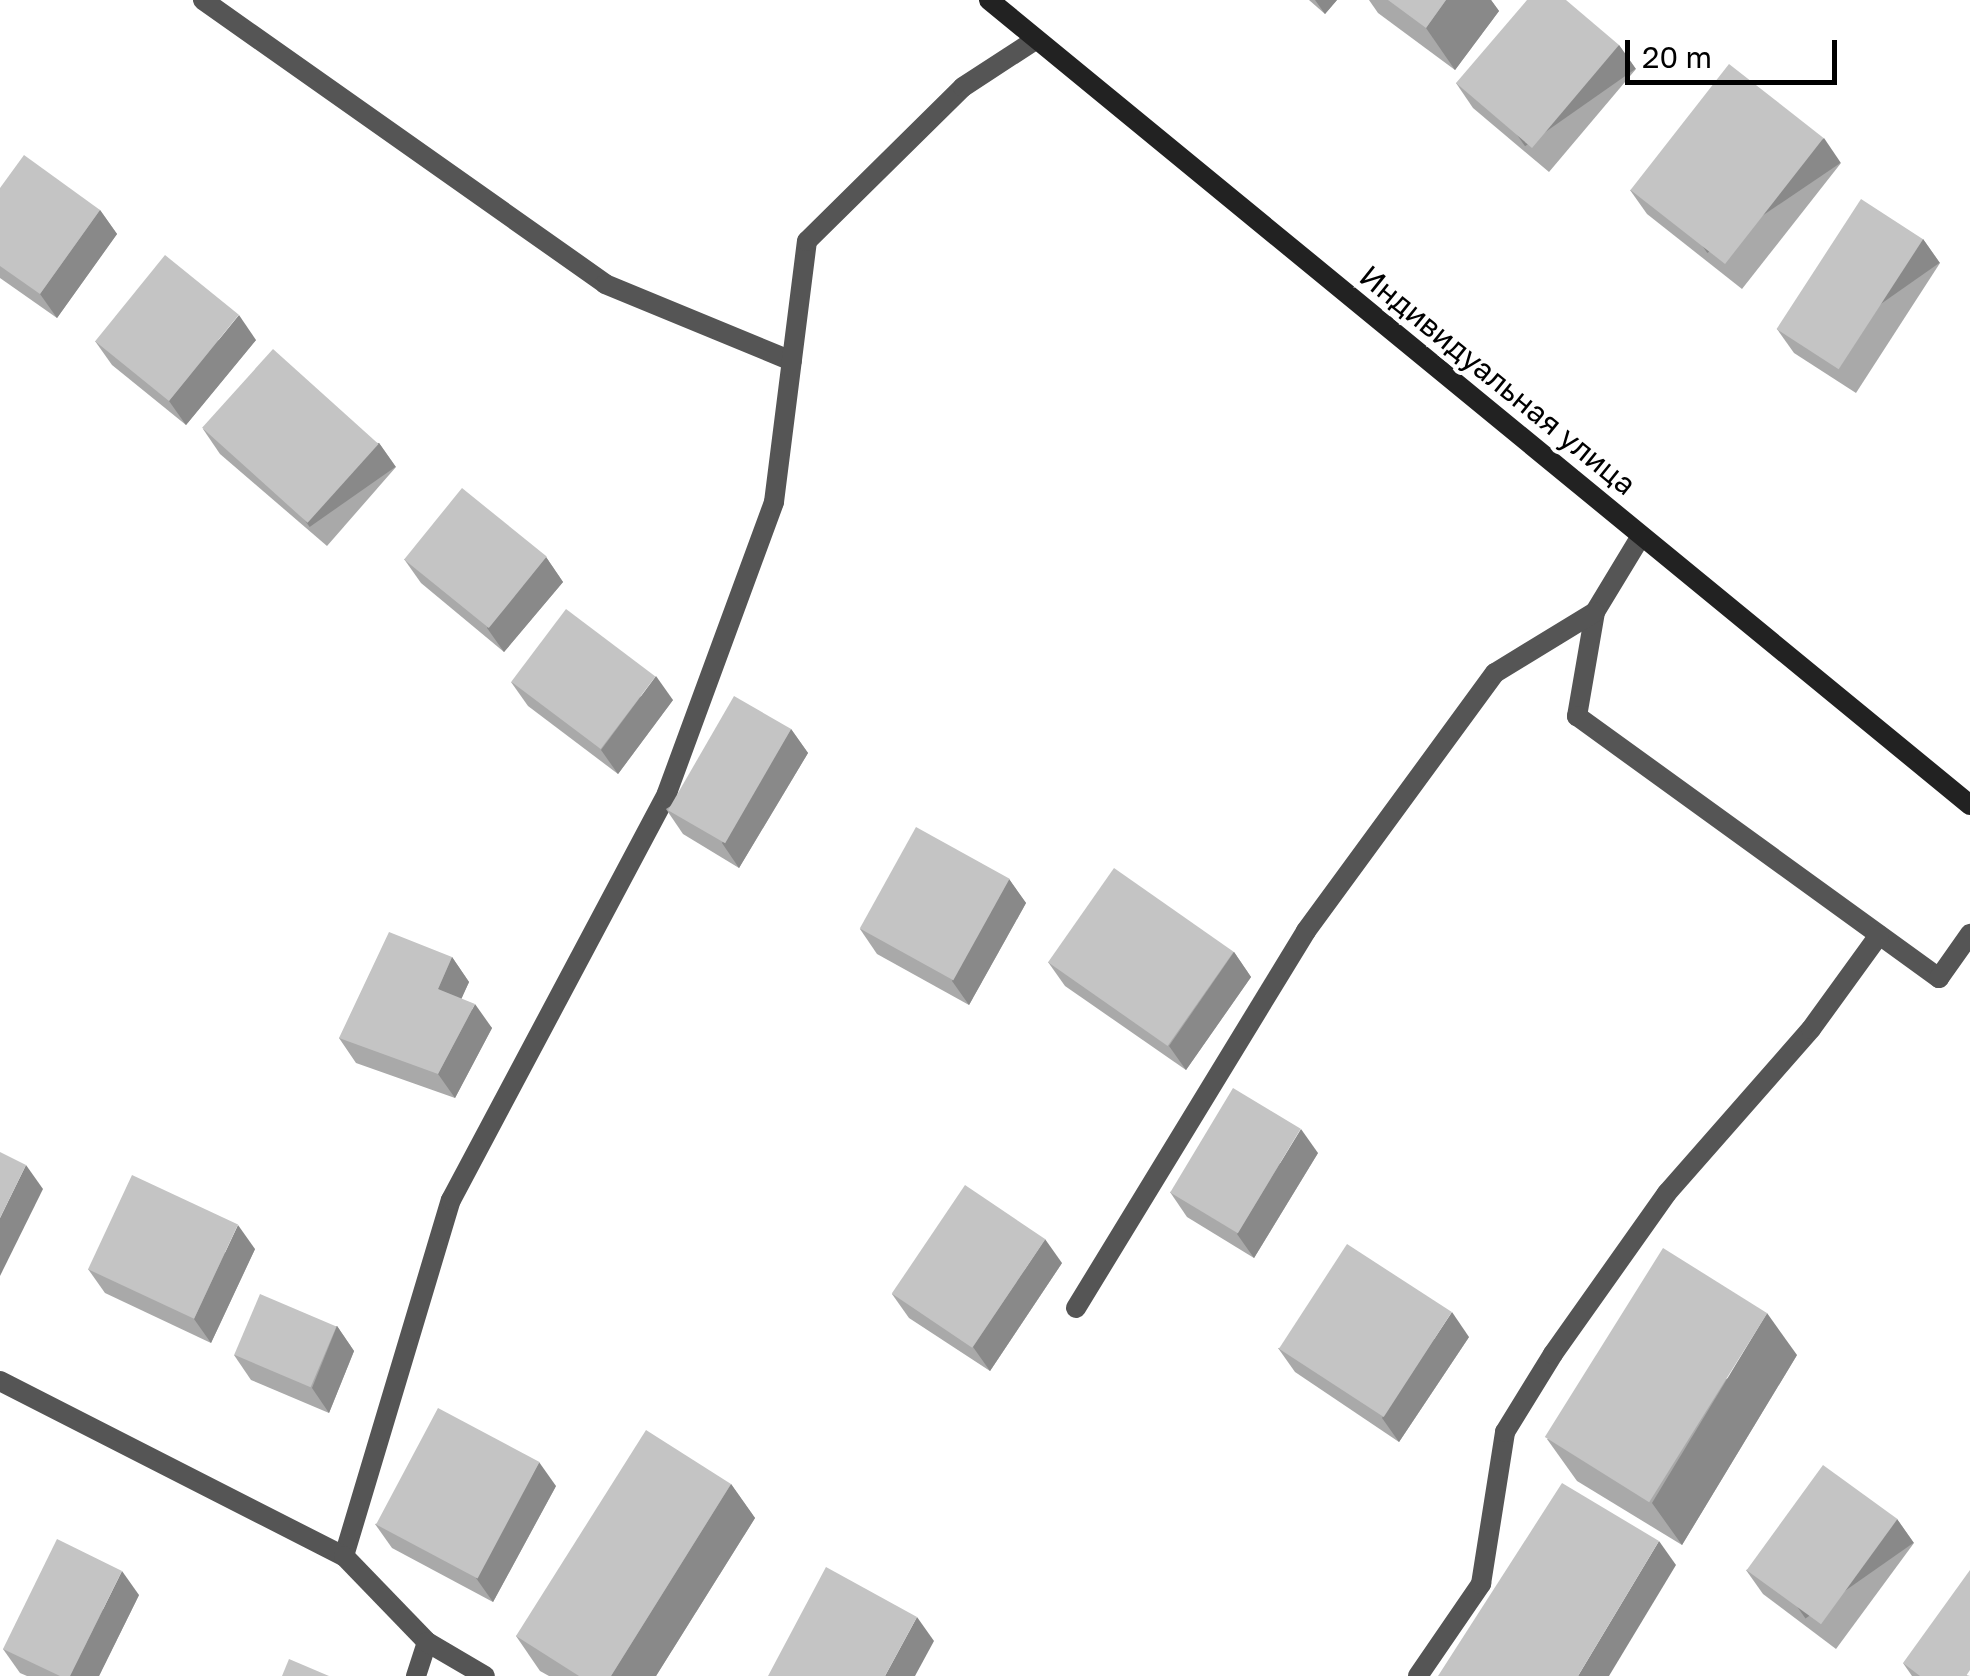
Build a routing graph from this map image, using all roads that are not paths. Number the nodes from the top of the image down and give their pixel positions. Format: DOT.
graph roads {
  1 [pos="204,0"];
  2 [pos="989,0"];
  3 [pos="1036,40"];
  4 [pos="792,360"];
  5 [pos="1641,536"];
  6 [pos="1595,612"];
  7 [pos="1970,806"];
  8 [pos="1970,934"];
  9 [pos="1879,935"];
  10 [pos="1076,1308"];
  11 [pos="0,1380"];
  12 [pos="344,1556"];
  13 [pos="427,1642"];
  14 [pos="416,1676"];
  15 [pos="484,1676"];
  16 [pos="1418,1676"];
  1 -- 4 [label="street"];
  2 -- 3 [label="main road, Индивидуальная улица"];
  3 -- 4 [label="street"];
  3 -- 5 [label="main road, Индивидуальная улица"];
  4 -- 12 [label="street"];
  5 -- 6 [label="street"];
  5 -- 7 [label="main road, Индивидуальная улица"];
  6 -- 9 [label="street"];
  6 -- 10 [label="street"];
  8 -- 9 [label="street"];
  9 -- 16 [label="street"];
  11 -- 12 [label="street"];
  12 -- 13 [label="street"];
  13 -- 14 [label="street"];
  13 -- 15 [label="street"];
}
